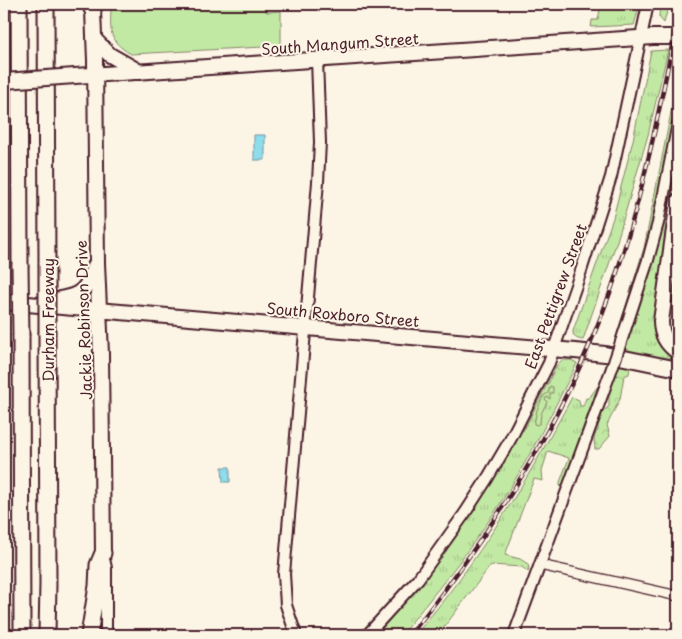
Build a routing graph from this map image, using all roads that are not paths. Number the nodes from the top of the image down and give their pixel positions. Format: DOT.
graph roads {
  1 [pos="19,4"];
  2 [pos="46,4"];
  3 [pos="648,4"];
  4 [pos="92,6"];
  5 [pos="678,37"];
  6 [pos="641,38"];
  7 [pos="94,39"];
  8 [pos="317,60"];
  9 [pos="141,72"];
  10 [pos="95,75"];
  11 [pos="4,81"];
  12 [pos="678,124"];
  13 [pos="678,201"];
  14 [pos="97,263"];
  15 [pos="4,302"];
  16 [pos="52,306"];
  17 [pos="99,311"];
  18 [pos="306,327"];
  19 [pos="554,348"];
  20 [pos="678,352"];
  21 [pos="678,369"];
  22 [pos="103,553"];
  23 [pos="540,565"];
  24 [pos="678,596"];
  25 [pos="22,635"];
  26 [pos="46,635"];
  27 [pos="89,635"];
  28 [pos="106,635"];
  29 [pos="296,635"];
  30 [pos="367,635"];
  31 [pos="514,635"];
  1 -- 25 [label="highway, Durham Freeway, bridge"];
  2 -- 26 [label="highway, Durham Freeway, bridge"];
  3 -- 6 [label="street, East Pettigrew Street"];
  4 -- 7 [label="main road, Jackie Robinson Drive"];
  5 -- 6 [label="main road, South Mangum Street"];
  6 -- 8 [label="main road, South Mangum Street"];
  6 -- 19 [label="street, East Pettigrew Street"];
  7 -- 9 [label="main road"];
  7 -- 10 [label="main road, Jackie Robinson Drive"];
  8 -- 9 [label="main road, South Mangum Street"];
  8 -- 18 [label="street"];
  9 -- 10 [label="main road, South Mangum Street"];
  10 -- 11 [label="main road, South Mangum Street, bridge"];
  10 -- 14 [label="main road, Jackie Robinson Drive"];
  12 -- 23 [label="street, bridge"];
  13 -- 20 [label="main road"];
  14 -- 16 [label="main road"];
  14 -- 17 [label="main road, Jackie Robinson Drive"];
  15 -- 16 [label="main road, South Roxboro Street"];
  16 -- 17 [label="main road, South Roxboro Street"];
  17 -- 18 [label="main road, South Roxboro Street"];
  17 -- 22 [label="main road, Jackie Robinson Drive"];
  18 -- 19 [label="main road, South Roxboro Street"];
  18 -- 29 [label="street"];
  19 -- 21 [label="main road, South Roxboro Street"];
  19 -- 30 [label="street, East Pettigrew Street"];
  22 -- 27 [label="highway"];
  22 -- 28 [label="street, Jackie Robinson Drive"];
  23 -- 24 [label="street"];
  23 -- 31 [label="street"];
}
